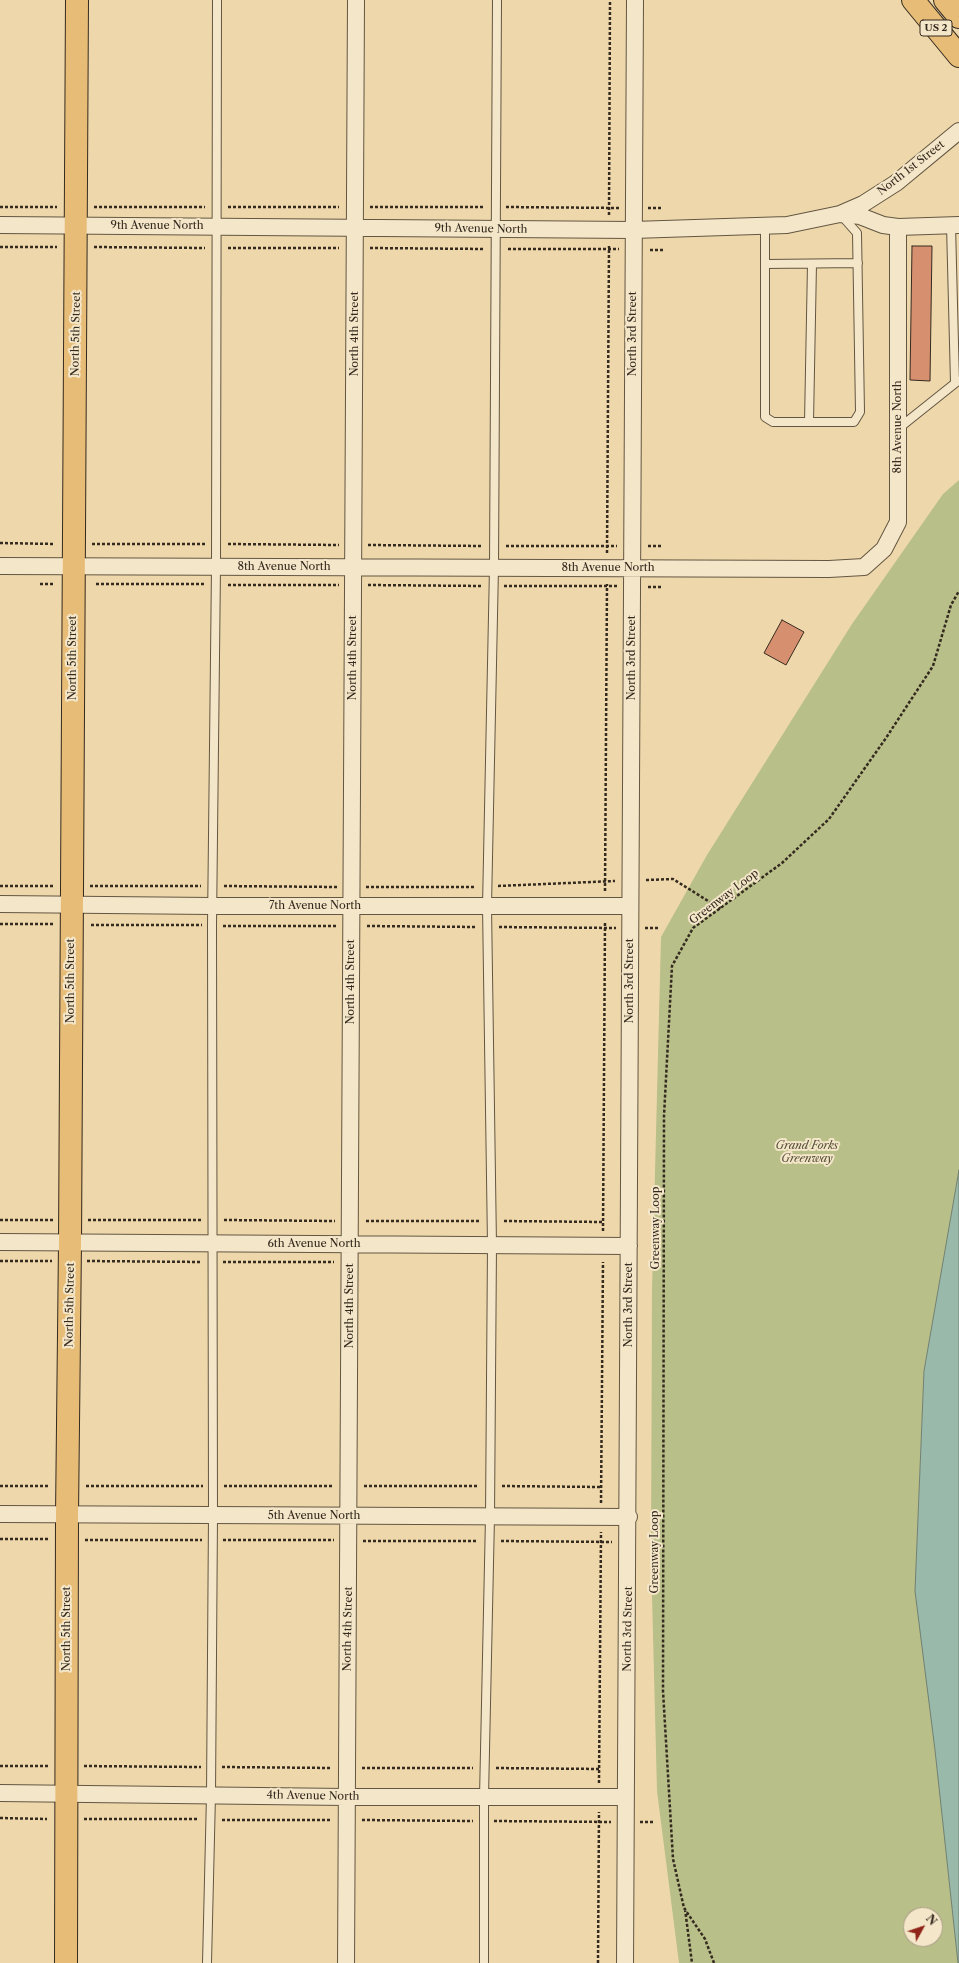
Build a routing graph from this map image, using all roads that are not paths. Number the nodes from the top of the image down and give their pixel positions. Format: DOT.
graph roads {
  1 [pos="77,0"];
  2 [pos="217,0"];
  3 [pos="356,0"];
  4 [pos="497,0"];
  5 [pos="635,0"];
  6 [pos="913,0"];
  7 [pos="945,0"];
  8 [pos="959,17"];
  9 [pos="959,56"];
  10 [pos="959,131"];
  11 [pos="840,214"];
  12 [pos="77,216"];
  13 [pos="0,225"];
  14 [pos="955,225"];
  15 [pos="765,226"];
  16 [pos="216,227"];
  17 [pos="898,227"];
  18 [pos="355,228"];
  19 [pos="497,229"];
  20 [pos="633,230"];
  21 [pos="858,263"];
  22 [pos="765,264"];
  23 [pos="812,264"];
  24 [pos="956,356"];
  25 [pos="957,382"];
  26 [pos="809,422"];
  27 [pos="898,429"];
  28 [pos="0,566"];
  29 [pos="216,567"];
  30 [pos="354,567"];
  31 [pos="494,568"];
  32 [pos="633,568"];
  33 [pos="73,575"];
  34 [pos="0,904"];
  35 [pos="71,905"];
  36 [pos="212,906"];
  37 [pos="352,906"];
  38 [pos="487,906"];
  39 [pos="630,906"];
  40 [pos="0,1242"];
  41 [pos="212,1244"];
  42 [pos="350,1244"];
  43 [pos="492,1245"];
  44 [pos="629,1246"];
  45 [pos="70,1252"];
  46 [pos="0,1514"];
  47 [pos="67,1515"];
  48 [pos="213,1515"];
  49 [pos="349,1516"];
  50 [pos="490,1517"];
  51 [pos="629,1517"];
  52 [pos="0,1793"];
  53 [pos="67,1793"];
  54 [pos="211,1795"];
  55 [pos="346,1797"];
  56 [pos="484,1797"];
  57 [pos="626,1797"];
  58 [pos="66,1963"];
  59 [pos="207,1963"];
  60 [pos="346,1963"];
  61 [pos="484,1963"];
  62 [pos="626,1963"];
  1 -- 12 [label="main road, North 5th Street"];
  2 -- 16 [label="lane"];
  3 -- 18 [label="street, North 4th Street"];
  4 -- 19 [label="lane"];
  5 -- 20 [label="street, North 3rd Street"];
  6 -- 9 [label="main road, US 2"];
  7 -- 8 [label="main road, US 2"];
  10 -- 11 [label="street, North 1st Street"];
  11 -- 15 [label="street, 9th Avenue North"];
  11 -- 17 [label="street, 9th Avenue North"];
  11 -- 21 [label="lane"];
  12 -- 13 [label="street, 9th Avenue North"];
  12 -- 16 [label="street, 9th Avenue North"];
  12 -- 33 [label="main road, North 5th Street"];
  14 -- 17 [label="street, 9th Avenue North"];
  14 -- 24 [label="lane"];
  15 -- 20 [label="street, 9th Avenue North"];
  15 -- 22 [label="lane"];
  16 -- 18 [label="street, 9th Avenue North"];
  16 -- 29 [label="lane"];
  17 -- 27 [label="street, 8th Avenue North"];
  18 -- 19 [label="street, 9th Avenue North"];
  18 -- 30 [label="street, North 4th Street"];
  19 -- 20 [label="street, 9th Avenue North"];
  19 -- 31 [label="lane"];
  20 -- 32 [label="street, North 3rd Street"];
  21 -- 23 [label="lane"];
  21 -- 26 [label="lane"];
  22 -- 23 [label="lane"];
  22 -- 26 [label="lane"];
  23 -- 26 [label="lane"];
  24 -- 25 [label="lane"];
  25 -- 27 [label="lane"];
  27 -- 32 [label="street, 8th Avenue North"];
  28 -- 33 [label="street, 8th Avenue North"];
  29 -- 30 [label="street, 8th Avenue North"];
  29 -- 33 [label="street, 8th Avenue North"];
  29 -- 36 [label="lane"];
  30 -- 31 [label="street, 8th Avenue North"];
  30 -- 37 [label="street, North 4th Street"];
  31 -- 32 [label="street, 8th Avenue North"];
  31 -- 38 [label="lane"];
  32 -- 39 [label="street, North 3rd Street"];
  33 -- 35 [label="main road, North 5th Street"];
  34 -- 35 [label="street, 7th Avenue North"];
  35 -- 36 [label="street, 7th Avenue North"];
  35 -- 45 [label="main road, North 5th Street"];
  36 -- 37 [label="street, 7th Avenue North"];
  36 -- 41 [label="lane"];
  37 -- 38 [label="street, 7th Avenue North"];
  37 -- 42 [label="street, North 4th Street"];
  38 -- 39 [label="street, 7th Avenue North"];
  38 -- 43 [label="lane"];
  39 -- 44 [label="street, North 3rd Street"];
  40 -- 45 [label="street, 6th Avenue North"];
  41 -- 42 [label="street, 6th Avenue North"];
  41 -- 45 [label="street, 6th Avenue North"];
  41 -- 48 [label="lane"];
  42 -- 43 [label="street, 6th Avenue North"];
  42 -- 49 [label="street, North 4th Street"];
  43 -- 44 [label="street, 6th Avenue North"];
  43 -- 50 [label="lane"];
  44 -- 51 [label="street, North 3rd Street"];
  45 -- 47 [label="main road, North 5th Street"];
  46 -- 47 [label="street, 5th Avenue North"];
  47 -- 48 [label="street, 5th Avenue North"];
  47 -- 53 [label="main road, North 5th Street"];
  48 -- 49 [label="street, 5th Avenue North"];
  48 -- 54 [label="lane"];
  49 -- 50 [label="street, 5th Avenue North"];
  49 -- 55 [label="street, North 4th Street"];
  50 -- 51 [label="street, 5th Avenue North"];
  50 -- 56 [label="lane"];
  51 -- 57 [label="street, North 3rd Street"];
  52 -- 53 [label="street, 4th Avenue North"];
  53 -- 54 [label="street, 4th Avenue North"];
  53 -- 58 [label="main road, North 5th Street"];
  54 -- 55 [label="street, 4th Avenue North"];
  54 -- 59 [label="lane"];
  55 -- 56 [label="street, 4th Avenue North"];
  55 -- 60 [label="street, North 4th Street"];
  56 -- 57 [label="street, 4th Avenue North"];
  56 -- 61 [label="lane"];
  57 -- 62 [label="street, North 3rd Street"];
}
